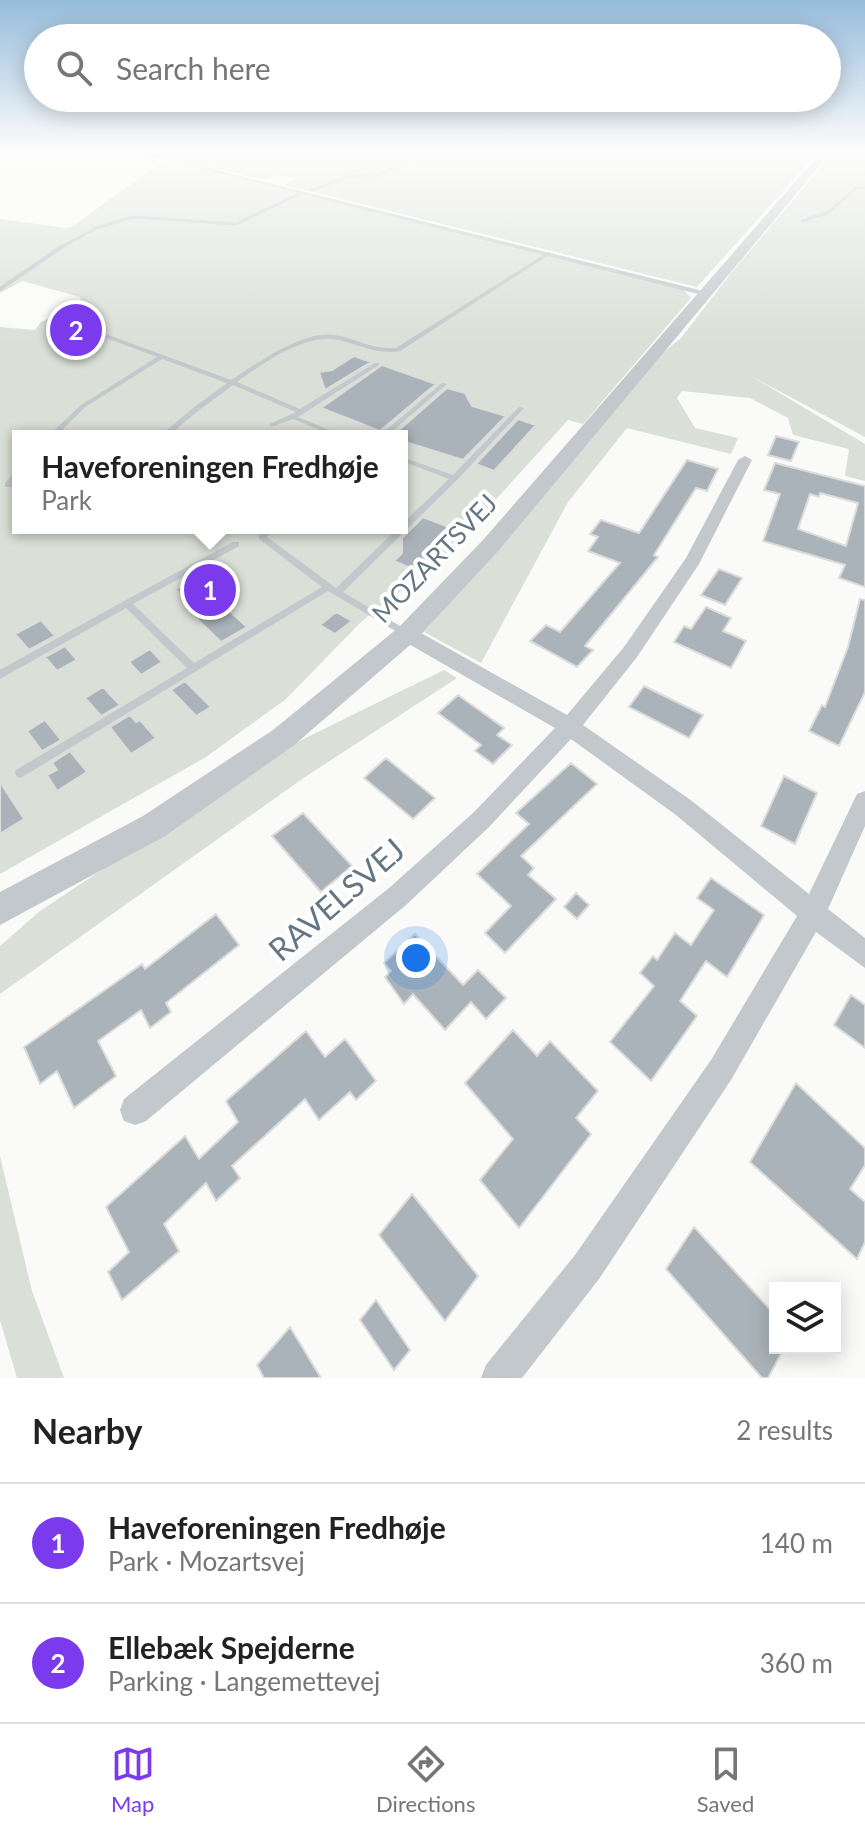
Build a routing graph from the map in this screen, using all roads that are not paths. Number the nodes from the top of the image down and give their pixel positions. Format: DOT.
graph roads {
  1 [pos="400,216"];
  2 [pos="771,216"];
  3 [pos="550,253"];
  4 [pos="706,293"];
  5 [pos="82,327"];
  6 [pos="162,356"];
  7 [pos="377,364"];
  8 [pos="233,383"];
  9 [pos="444,384"];
  10 [pos="521,408"];
  11 [pos="297,415"];
  12 [pos="272,425"];
  13 [pos="58,430"];
  14 [pos="170,430"];
  15 [pos="328,430"];
  16 [pos="390,430"];
  17 [pos="745,460"];
  18 [pos="408,461"];
  19 [pos="454,478"];
  20 [pos="12,481"];
  21 [pos="8,485"];
  22 [pos="408,520"];
  23 [pos="265,534"];
  24 [pos="393,534"];
  25 [pos="236,544"];
  26 [pos="332,590"];
  27 [pos="127,603"];
  28 [pos="407,634"];
  29 [pos="193,668"];
  30 [pos="0,675"];
  31 [pos="569,726"];
  32 [pos="20,773"];
  33 [pos="865,801"];
  34 [pos="0,909"];
  35 [pos="813,913"];
  36 [pos="865,955"];
  37 [pos="135,1110"];
  38 [pos="499,1378"];
  1 -- 3 [label="street"];
  2 -- 4 [label="street, MOZARTSVEJ"];
  3 -- 4 [label="street"];
  3 -- 8 [label="lane"];
  4 -- 28 [label="street, MOZARTSVEJ"];
  5 -- 6 [label="lane"];
  6 -- 8 [label="lane"];
  6 -- 13 [label="lane"];
  7 -- 11 [label="lane"];
  8 -- 11 [label="lane"];
  8 -- 14 [label="lane"];
  9 -- 16 [label="lane"];
  10 -- 19 [label="lane"];
  11 -- 12 [label="lane"];
  11 -- 15 [label="lane"];
  17 -- 31 [label="street, RAVELSVEJ"];
  18 -- 19 [label="lane"];
  19 -- 22 [label="lane"];
  20 -- 21 [label="lane"];
  23 -- 26 [label="lane"];
  24 -- 26 [label="lane"];
  25 -- 27 [label="lane"];
  26 -- 28 [label="lane"];
  26 -- 29 [label="lane"];
  27 -- 29 [label="lane"];
  27 -- 30 [label="lane"];
  28 -- 31 [label="street"];
  28 -- 34 [label="street, MOZARTSVEJ"];
  29 -- 32 [label="lane"];
  31 -- 35 [label="street"];
  31 -- 37 [label="street, RAVELSVEJ"];
  33 -- 35 [label="street"];
  35 -- 36 [label="street"];
  35 -- 38 [label="street"];
}
